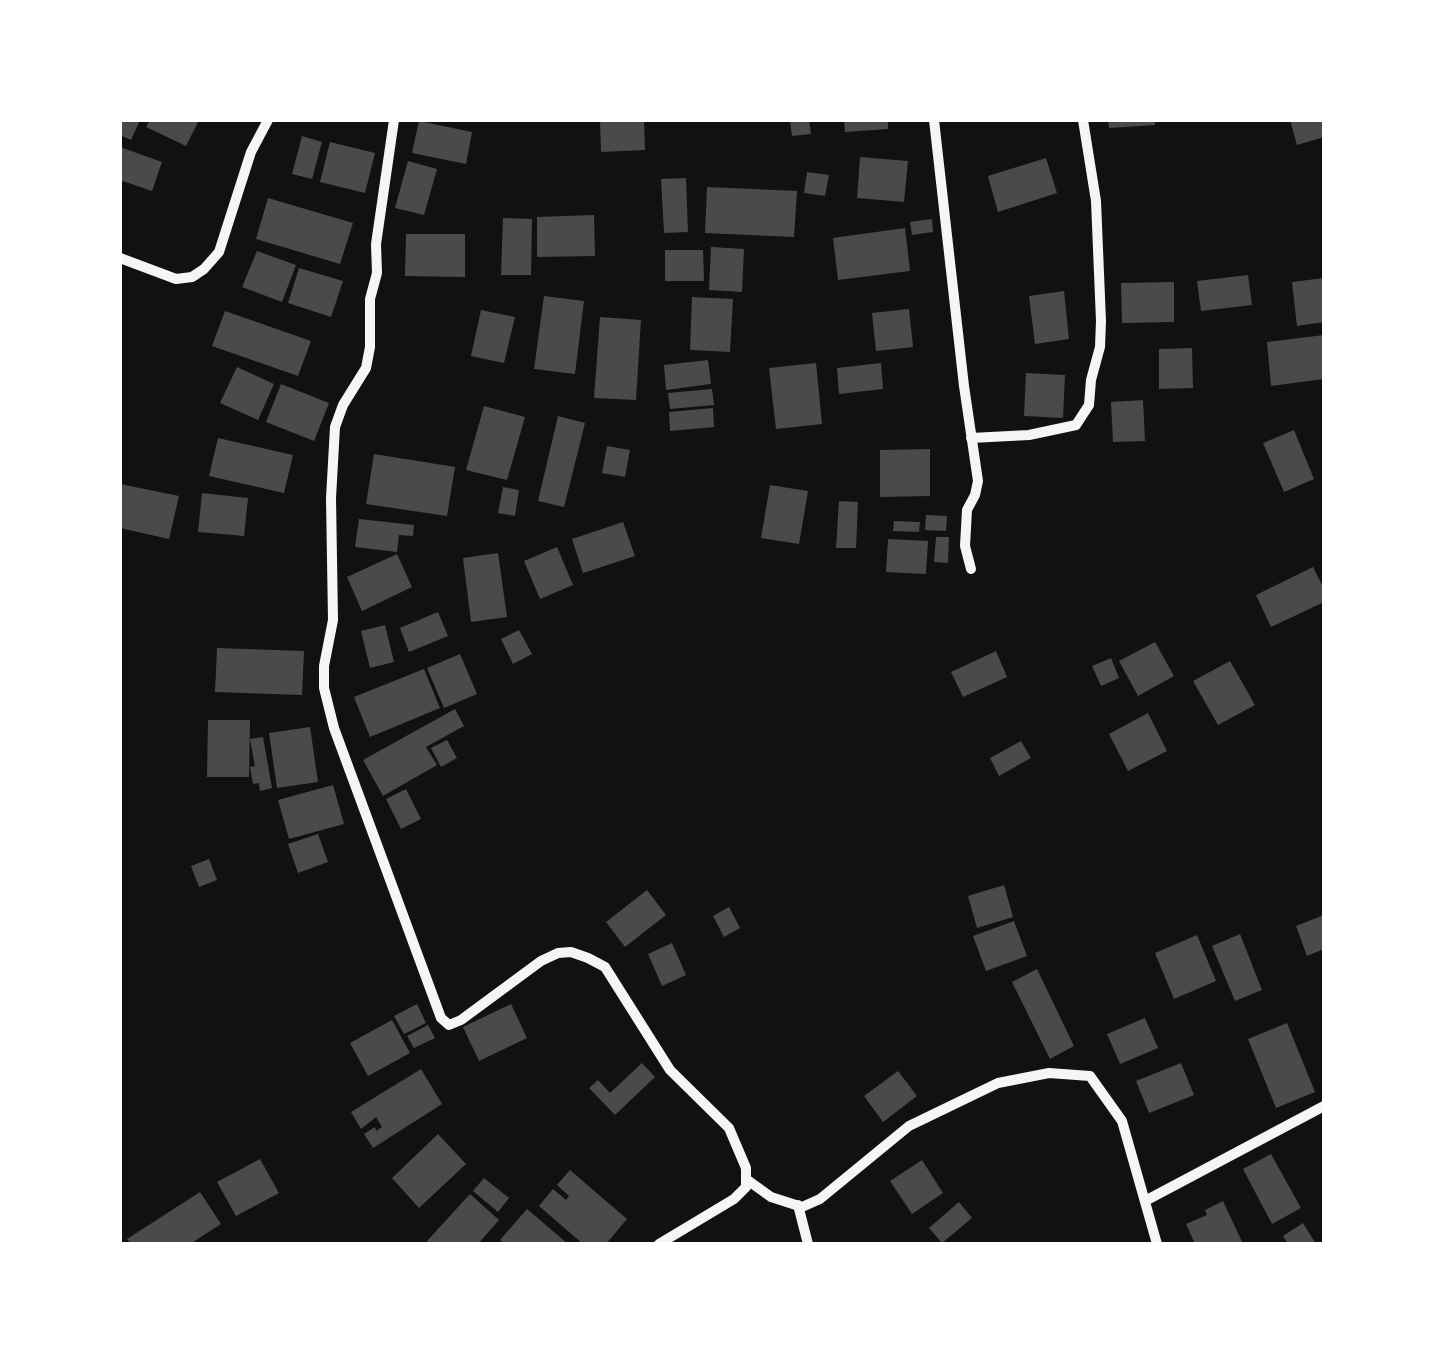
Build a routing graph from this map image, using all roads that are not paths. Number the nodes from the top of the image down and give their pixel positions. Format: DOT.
graph roads {
  1 [pos="268,120"];
  2 [pos="394,120"];
  3 [pos="934,120"];
  4 [pos="1083,120"];
  5 [pos="120,258"];
  6 [pos="972,438"];
  7 [pos="970,569"];
  8 [pos="1324,1106"];
  9 [pos="746,1179"];
  10 [pos="1145,1201"];
  11 [pos="798,1206"];
  12 [pos="659,1244"];
  13 [pos="808,1244"];
  14 [pos="1157,1244"];
  1 -- 5 [label="street"];
  2 -- 9 [label="street"];
  3 -- 6 [label="street"];
  4 -- 6 [label="street"];
  6 -- 7 [label="street"];
  8 -- 10 [label="street"];
  9 -- 11 [label="street"];
  9 -- 12 [label="street"];
  10 -- 11 [label="street"];
  10 -- 14 [label="street"];
  11 -- 13 [label="street"];
}
